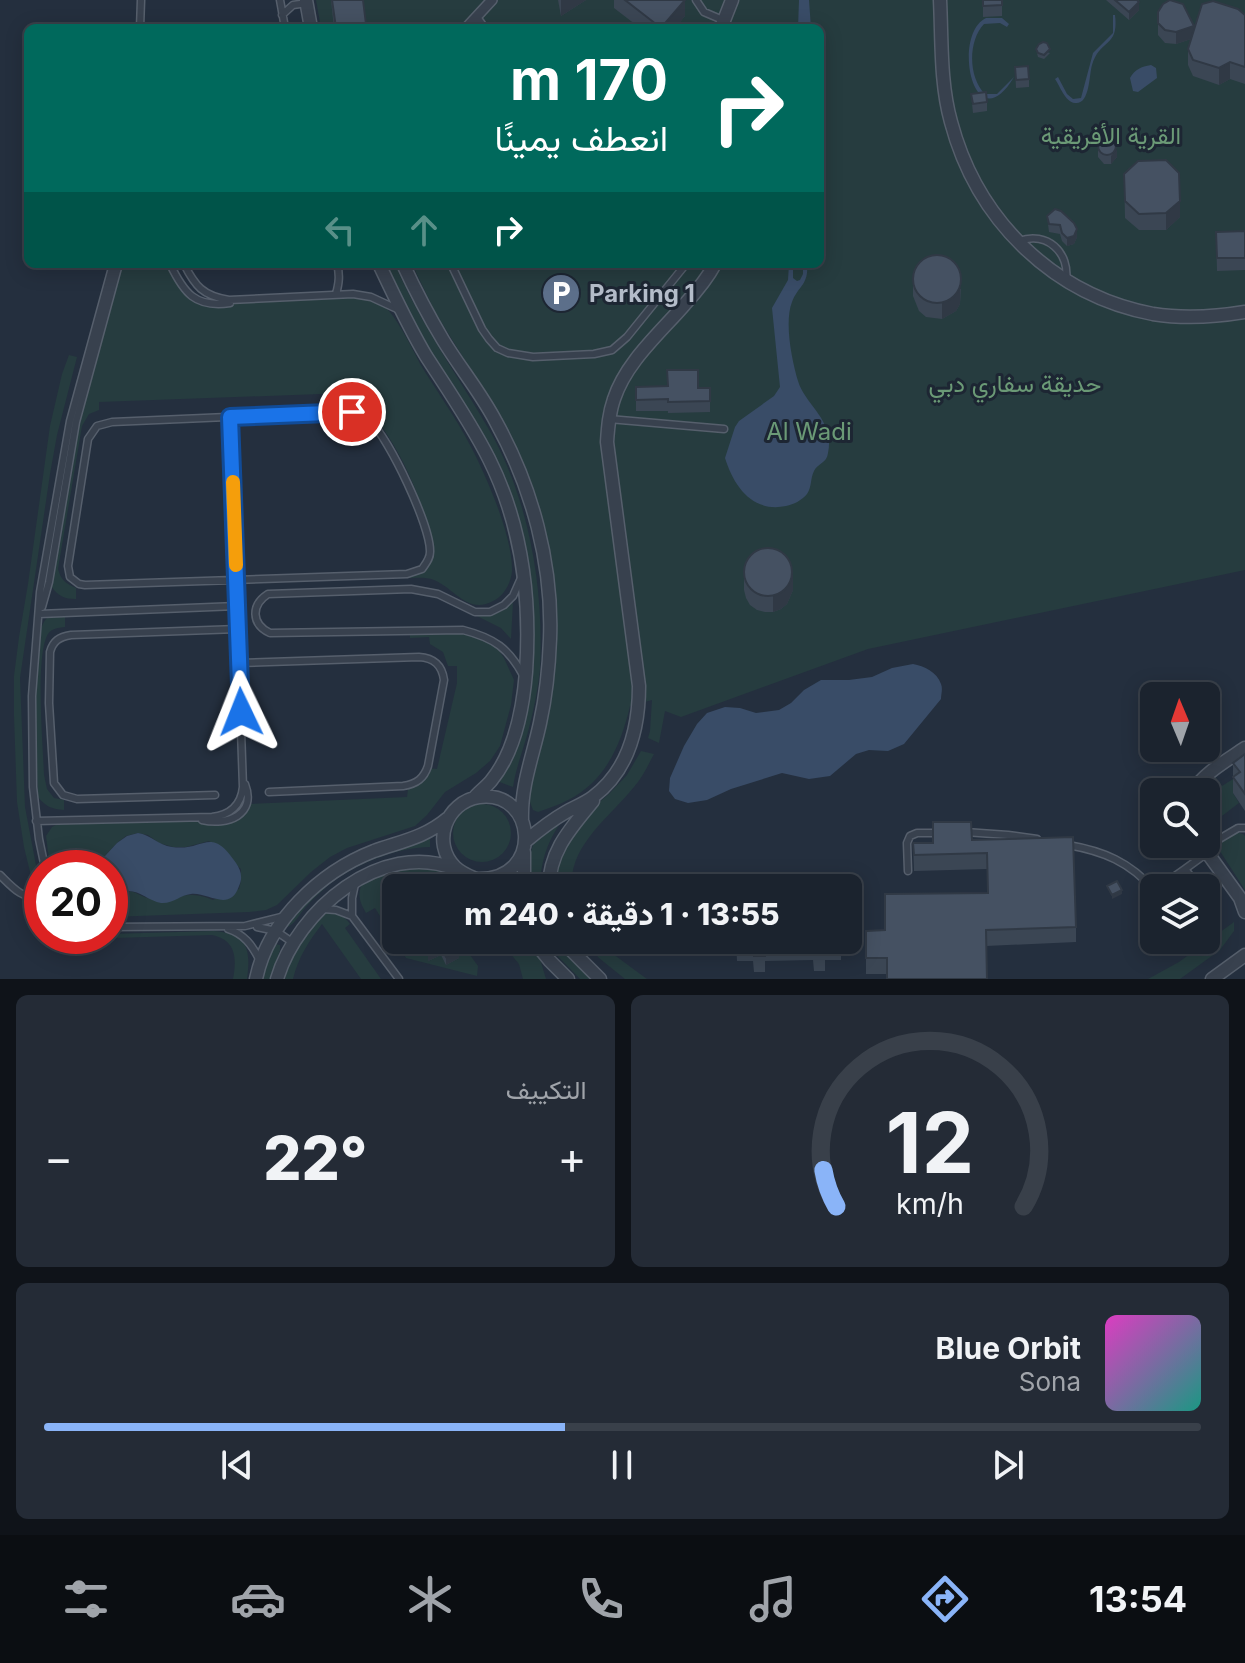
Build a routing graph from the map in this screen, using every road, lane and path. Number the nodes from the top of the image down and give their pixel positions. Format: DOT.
graph roads {
  1 [pos="141,0"];
  2 [pos="280,0"];
  3 [pos="492,0"];
  4 [pos="696,0"];
  5 [pos="732,0"];
  6 [pos="940,0"];
  7 [pos="306,2"];
  8 [pos="282,15"];
  9 [pos="476,18"];
  10 [pos="140,24"];
  11 [pos="284,24"];
  12 [pos="310,24"];
  13 [pos="470,24"];
  14 [pos="480,24"];
  15 [pos="722,24"];
  16 [pos="723,24"];
  17 [pos="1017,242"];
  18 [pos="112,268"];
  19 [pos="118,268"];
  20 [pos="172,268"];
  21 [pos="186,268"];
  22 [pos="338,268"];
  23 [pos="381,268"];
  24 [pos="405,268"];
  25 [pos="453,268"];
  26 [pos="683,268"];
  27 [pos="713,268"];
  28 [pos="1066,281"];
  29 [pos="336,294"];
  30 [pos="241,299"];
  31 [pos="402,312"];
  32 [pos="1245,312"];
  33 [pos="230,417"];
  34 [pos="609,419"];
  35 [pos="724,429"];
  36 [pos="523,570"];
  37 [pos="236,580"];
  38 [pos="237,606"];
  39 [pos="39,614"];
  40 [pos="238,629"];
  41 [pos="239,663"];
  42 [pos="525,680"];
  43 [pos="1245,748"];
  44 [pos="1202,778"];
  45 [pos="605,787"];
  46 [pos="269,792"];
  47 [pos="215,795"];
  48 [pos="474,798"];
  49 [pos="448,818"];
  50 [pos="522,819"];
  51 [pos="36,821"];
  52 [pos="1245,828"];
  53 [pos="946,832"];
  54 [pos="956,832"];
  55 [pos="1220,838"];
  56 [pos="1043,840"];
  57 [pos="1056,843"];
  58 [pos="525,846"];
  59 [pos="42,850"];
  60 [pos="1195,858"];
  61 [pos="1211,858"];
  62 [pos="1185,869"];
  63 [pos="457,870"];
  64 [pos="908,871"];
  65 [pos="464,874"];
  66 [pos="504,874"];
  67 [pos="524,874"];
  68 [pos="549,874"];
  69 [pos="1178,874"];
  70 [pos="1189,874"];
  71 [pos="0,875"];
  72 [pos="1140,875"];
  73 [pos="356,881"];
  74 [pos="24,896"];
  75 [pos="1242,900"];
  76 [pos="319,909"];
  77 [pos="1245,912"];
  78 [pos="288,915"];
  79 [pos="352,916"];
  80 [pos="221,926"];
  81 [pos="245,926"];
  82 [pos="128,927"];
  83 [pos="276,931"];
  84 [pos="292,942"];
  85 [pos="1245,944"];
  86 [pos="544,954"];
  87 [pos="575,954"];
  88 [pos="1242,957"];
  89 [pos="260,961"];
  90 [pos="550,961"];
  91 [pos="256,979"];
  92 [pos="277,979"];
  93 [pos="399,979"];
  94 [pos="553,979"];
  95 [pos="568,979"];
  96 [pos="600,979"];
  97 [pos="1212,979"];
  1 -- 10 [label="lane"];
  2 -- 8 [label="lane"];
  3 -- 9 [label="street"];
  4 -- 15 [label="lane"];
  5 -- 16 [label="street"];
  6 -- 17 [label="street"];
  7 -- 8 [label="lane"];
  7 -- 12 [label="street"];
  8 -- 11 [label="lane"];
  9 -- 13 [label="street"];
  9 -- 14 [label="street"];
  17 -- 28 [label="street"];
  17 -- 28 [label="lane"];
  18 -- 39 [label="lane"];
  19 -- 39 [label="lane"];
  20 -- 30 [label="lane"];
  21 -- 30 [label="lane"];
  22 -- 29 [label="lane"];
  23 -- 31 [label="street"];
  24 -- 50 [label="street"];
  25 -- 26 [label="lane"];
  27 -- 34 [label="street"];
  28 -- 32 [label="street"];
  29 -- 30 [label="lane"];
  29 -- 31 [label="lane"];
  31 -- 36 [label="street"];
  33 -- 37 [label="lane"];
  33 -- 37 [label="lane"];
  33 -- 37 [label="lane"];
  34 -- 35 [label="lane"];
  34 -- 45 [label="street"];
  36 -- 42 [label="street"];
  36 -- 42 [label="lane"];
  37 -- 38 [label="lane"];
  38 -- 39 [label="lane"];
  38 -- 40 [label="lane"];
  39 -- 51 [label="lane"];
  40 -- 41 [label="lane"];
  40 -- 47 [label="lane"];
  41 -- 46 [label="lane"];
  41 -- 51 [label="lane"];
  42 -- 48 [label="street"];
  43 -- 44 [label="street"];
  45 -- 58 [label="street"];
  45 -- 68 [label="street"];
  48 -- 49 [label="street"];
  48 -- 50 [label="street"];
  49 -- 63 [label="street"];
  49 -- 78 [label="street"];
  50 -- 58 [label="street"];
  51 -- 59 [label="lane"];
  52 -- 55 [label="lane"];
  53 -- 64 [label="lane"];
  54 -- 56 [label="lane"];
  57 -- 72 [label="lane"];
  58 -- 66 [label="street"];
  58 -- 67 [label="street"];
  60 -- 62 [label="lane"];
  61 -- 75 [label="street"];
  62 -- 69 [label="lane"];
  62 -- 70 [label="lane"];
  63 -- 65 [label="street"];
  63 -- 73 [label="street"];
  71 -- 74 [label="lane"];
  73 -- 76 [label="street"];
  73 -- 79 [label="lane"];
  75 -- 77 [label="street"];
  76 -- 79 [label="lane"];
  76 -- 84 [label="street"];
  78 -- 81 [label="lane"];
  78 -- 83 [label="street"];
  79 -- 93 [label="lane"];
  80 -- 81 [label="lane"];
  80 -- 82 [label="lane"];
  80 -- 89 [label="lane"];
  81 -- 83 [label="lane"];
  83 -- 84 [label="lane"];
  83 -- 89 [label="street"];
  84 -- 92 [label="street"];
  85 -- 88 [label="street"];
  86 -- 90 [label="street"];
  87 -- 96 [label="street"];
  88 -- 97 [label="street"];
  89 -- 91 [label="street"];
  90 -- 94 [label="street"];
  90 -- 95 [label="street"];
}
